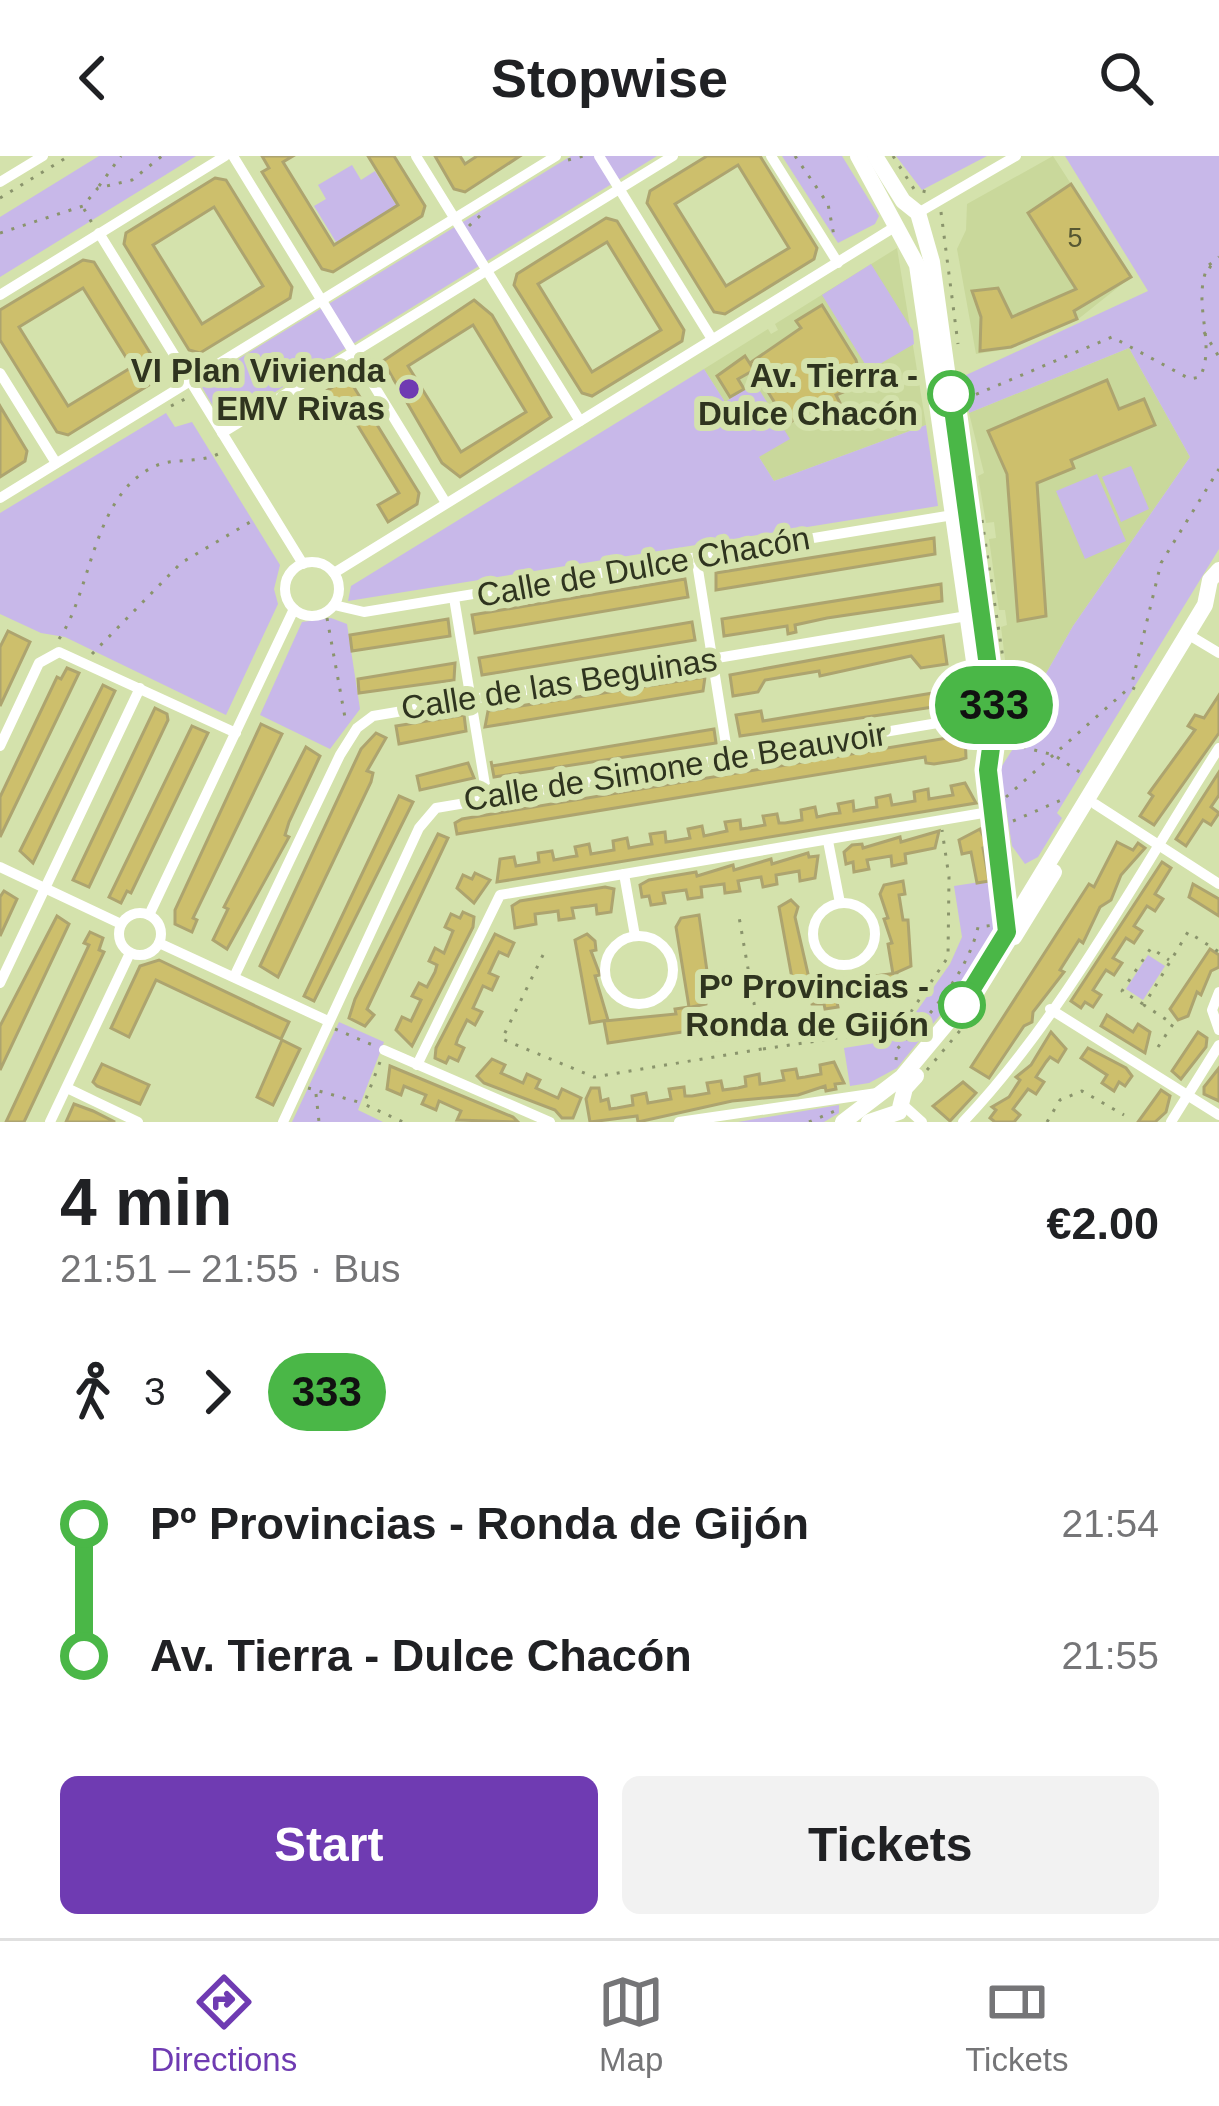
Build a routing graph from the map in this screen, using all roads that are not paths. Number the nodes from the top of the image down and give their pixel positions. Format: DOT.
graph roads {
  1 [pos="43,156"];
  2 [pos="229,156"];
  3 [pos="416,156"];
  4 [pos="556,156"];
  5 [pos="599,156"];
  6 [pos="673,156"];
  7 [pos="771,156"];
  8 [pos="858,156"];
  9 [pos="875,156"];
  10 [pos="1016,156"];
  11 [pos="0,182"];
  12 [pos="620,189"];
  13 [pos="454,218"];
  14 [pos="906,220"];
  15 [pos="96,228"];
  16 [pos="838,263"];
  17 [pos="487,271"];
  18 [pos="0,295"];
  19 [pos="322,299"];
  20 [pos="712,339"];
  21 [pos="355,352"];
  22 [pos="0,373"];
  23 [pos="189,381"];
  24 [pos="580,421"];
  25 [pos="222,434"];
  26 [pos="56,463"];
  27 [pos="0,498"];
  28 [pos="446,503"];
  29 [pos="952,515"];
  30 [pos="696,557"];
  31 [pos="303,564"];
  32 [pos="1219,570"];
  33 [pos="334,573"];
  34 [pos="1216,596"];
  35 [pos="454,598"];
  36 [pos="334,605"];
  37 [pos="294,609"];
  38 [pos="967,616"];
  39 [pos="1194,638"];
  40 [pos="1219,653"];
  41 [pos="712,658"];
  42 [pos="140,688"];
  43 [pos="470,698"];
  44 [pos="979,716"];
  45 [pos="236,733"];
  46 [pos="1006,743"];
  47 [pos="0,746"];
  48 [pos="1219,748"];
  49 [pos="728,757"];
  50 [pos="988,770"];
  51 [pos="487,797"];
  52 [pos="1095,804"];
  53 [pos="1001,812"];
  54 [pos="828,841"];
  55 [pos="1157,844"];
  56 [pos="1002,856"];
  57 [pos="0,867"];
  58 [pos="624,874"];
  59 [pos="1026,882"];
  60 [pos="1219,884"];
  61 [pos="46,888"];
  62 [pos="840,903"];
  63 [pos="1030,911"];
  64 [pos="149,915"];
  65 [pos="121,924"];
  66 [pos="1002,928"];
  67 [pos="635,936"];
  68 [pos="159,944"];
  69 [pos="130,953"];
  70 [pos="234,976"];
  71 [pos="0,983"];
  72 [pos="1219,992"];
  73 [pos="1050,1009"];
  74 [pos="327,1023"];
  75 [pos="1219,1030"];
  76 [pos="1219,1045"];
  77 [pos="384,1050"];
  78 [pos="417,1065"];
  79 [pos="67,1088"];
  80 [pos="1188,1096"];
  81 [pos="889,1107"];
  82 [pos="842,1112"];
  83 [pos="1219,1115"];
  84 [pos="50,1122"];
  85 [pos="138,1122"];
  86 [pos="283,1122"];
  87 [pos="550,1122"];
  88 [pos="679,1122"];
  89 [pos="922,1122"];
  90 [pos="963,1122"];
  91 [pos="1171,1122"];
  1 -- 11 [label="street"];
  2 -- 15 [label="street"];
  2 -- 19 [label="street"];
  3 -- 13 [label="street"];
  4 -- 13 [label="street"];
  5 -- 12 [label="street"];
  6 -- 12 [label="street"];
  7 -- 16 [label="street"];
  8 -- 14 [label="street"];
  9 -- 14 [label="street"];
  10 -- 14 [label="street"];
  12 -- 17 [label="street"];
  12 -- 20 [label="street"];
  13 -- 17 [label="street"];
  13 -- 19 [label="street"];
  14 -- 16 [label="street"];
  14 -- 29 [label="street"];
  14 -- 46 [label="street"];
  15 -- 18 [label="street"];
  15 -- 23 [label="street"];
  16 -- 20 [label="street"];
  17 -- 21 [label="street"];
  17 -- 24 [label="street"];
  19 -- 21 [label="street"];
  19 -- 23 [label="street"];
  20 -- 24 [label="street"];
  21 -- 25 [label="street"];
  21 -- 28 [label="street"];
  22 -- 26 [label="street"];
  23 -- 25 [label="street"];
  23 -- 26 [label="street"];
  24 -- 28 [label="street"];
  25 -- 31 [label="street"];
  26 -- 27 [label="street"];
  28 -- 33 [label="street"];
  29 -- 30 [label="street, Calle de Dulce Chacón"];
  29 -- 38 [label="street"];
  30 -- 35 [label="street, Calle de Dulce Chacón"];
  30 -- 41 [label="street"];
  31 -- 33 [label="street"];
  31 -- 37 [label="street"];
  32 -- 34 [label="street"];
  33 -- 36 [label="street"];
  34 -- 39 [label="street"];
  34 -- 59 [label="street"];
  35 -- 36 [label="street, Calle de Dulce Chacón"];
  35 -- 43 [label="street"];
  36 -- 37 [label="street"];
  37 -- 45 [label="street"];
  38 -- 41 [label="street, Calle de las Beguinas"];
  38 -- 44 [label="street"];
  39 -- 40 [label="street"];
  39 -- 52 [label="street"];
  41 -- 43 [label="street, Calle de las Beguinas"];
  41 -- 49 [label="street"];
  42 -- 45 [label="street"];
  42 -- 47 [label="street"];
  42 -- 61 [label="street"];
  43 -- 51 [label="street"];
  43 -- 70 [label="street, Calle de las Beguinas"];
  44 -- 46 [label="street"];
  44 -- 49 [label="street, Calle de Simone de Beauvoir"];
  44 -- 50 [label="street"];
  45 -- 64 [label="street"];
  46 -- 50 [label="street"];
  48 -- 55 [label="street"];
  49 -- 51 [label="street, Calle de Simone de Beauvoir"];
  50 -- 53 [label="street"];
  51 -- 74 [label="street, Calle de Simone de Beauvoir"];
  52 -- 55 [label="street"];
  52 -- 63 [label="street"];
  53 -- 54 [label="street"];
  53 -- 56 [label="street"];
  54 -- 58 [label="street"];
  54 -- 62 [label="street"];
  55 -- 60 [label="street"];
  55 -- 73 [label="street"];
  56 -- 59 [label="street"];
  56 -- 66 [label="street"];
  57 -- 61 [label="street"];
  58 -- 67 [label="street"];
  58 -- 78 [label="street"];
  59 -- 63 [label="street"];
  59 -- 66 [label="street"];
  61 -- 65 [label="street"];
  61 -- 71 [label="street"];
  62 -- 62 [label="street"];
  63 -- 81 [label="street"];
  64 -- 65 [label="street"];
  64 -- 68 [label="street"];
  65 -- 69 [label="street"];
  66 -- 81 [label="street"];
  67 -- 67 [label="street"];
  68 -- 69 [label="street"];
  68 -- 70 [label="street"];
  69 -- 79 [label="street"];
  70 -- 74 [label="street"];
  72 -- 75 [label="street"];
  73 -- 80 [label="street"];
  73 -- 90 [label="street"];
  74 -- 86 [label="street, Calle de Simone de Beauvoir"];
  76 -- 80 [label="street"];
  77 -- 78 [label="street"];
  78 -- 87 [label="street"];
  79 -- 84 [label="street"];
  79 -- 85 [label="street"];
  80 -- 83 [label="street"];
  80 -- 91 [label="street"];
  81 -- 82 [label="street"];
  81 -- 88 [label="street"];
  81 -- 89 [label="street"];
}
